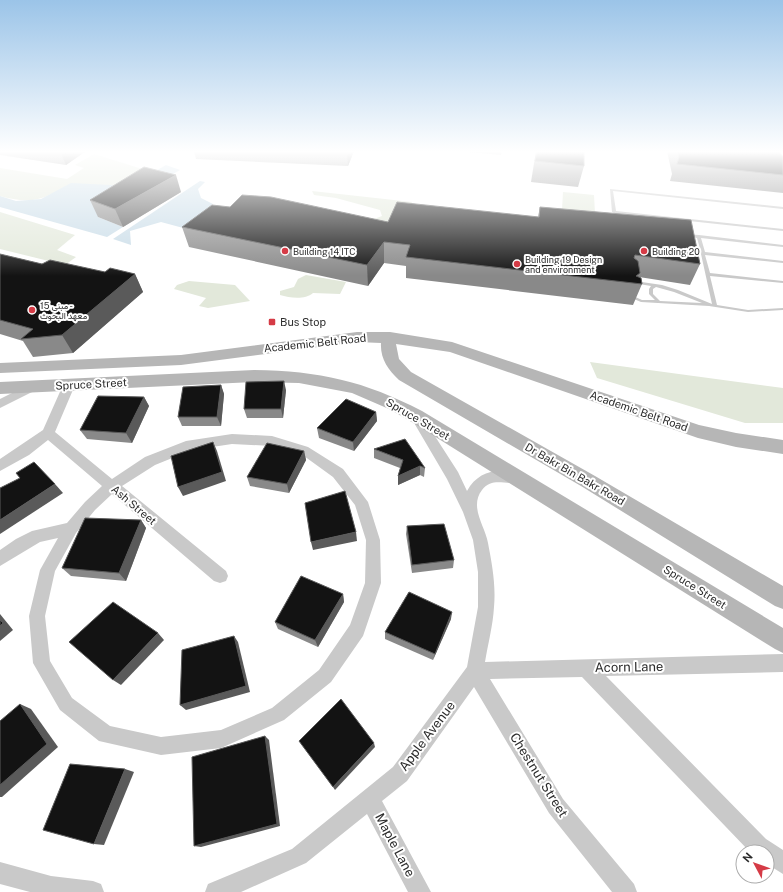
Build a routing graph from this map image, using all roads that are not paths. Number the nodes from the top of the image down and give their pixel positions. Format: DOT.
graph roads {
  1 [pos="611,193"];
  2 [pos="636,193"];
  3 [pos="783,208"];
  4 [pos="783,230"];
  5 [pos="683,234"];
  6 [pos="699,236"];
  7 [pos="783,246"];
  8 [pos="702,253"];
  9 [pos="783,262"];
  10 [pos="708,274"];
  11 [pos="629,278"];
  12 [pos="783,282"];
  13 [pos="655,285"];
  14 [pos="631,296"];
  15 [pos="660,302"];
  16 [pos="709,305"];
  17 [pos="715,306"];
  18 [pos="783,309"];
  19 [pos="390,338"];
  20 [pos="0,361"];
  21 [pos="0,368"];
  22 [pos="69,385"];
  23 [pos="32,387"];
  24 [pos="0,388"];
  25 [pos="0,404"];
  26 [pos="416,416"];
  27 [pos="48,433"];
  28 [pos="783,437"];
  29 [pos="783,447"];
  30 [pos="0,466"];
  31 [pos="519,479"];
  32 [pos="112,486"];
  33 [pos="470,512"];
  34 [pos="71,528"];
  35 [pos="0,559"];
  36 [pos="220,576"];
  37 [pos="783,598"];
  38 [pos="783,642"];
  39 [pos="783,663"];
  40 [pos="585,668"];
  41 [pos="475,671"];
  42 [pos="369,798"];
  43 [pos="783,863"];
  44 [pos="0,873"];
  45 [pos="51,890"];
  46 [pos="225,890"];
  47 [pos="93,892"];
  48 [pos="420,892"];
  49 [pos="626,892"];
  1 -- 4 [label="lane"];
  2 -- 3 [label="lane"];
  5 -- 6 [label="lane"];
  6 -- 7 [label="lane"];
  6 -- 8 [label="lane"];
  8 -- 9 [label="lane"];
  8 -- 10 [label="lane"];
  10 -- 12 [label="lane"];
  10 -- 17 [label="lane"];
  11 -- 13 [label="lane"];
  13 -- 15 [label="lane"];
  13 -- 16 [label="lane"];
  14 -- 15 [label="lane"];
  15 -- 16 [label="lane"];
  16 -- 17 [label="lane"];
  17 -- 18 [label="lane"];
  19 -- 21 [label="street, Academic Belt Road"];
  19 -- 29 [label="street, Academic Belt Road"];
  19 -- 37 [label="street, Dr Bakr Bin Bakr Road"];
  20 -- 28 [label="street, Academic Belt Road"];
  22 -- 23 [label="street, Spruce Street"];
  22 -- 26 [label="street, Spruce Street"];
  22 -- 27 [label="street"];
  23 -- 24 [label="street, Spruce Street"];
  23 -- 25 [label="street"];
  26 -- 31 [label="street, Spruce Street"];
  26 -- 33 [label="street, Apple Avenue"];
  27 -- 30 [label="street"];
  27 -- 32 [label="street, Ash Street"];
  31 -- 33 [label="street, Apple Avenue"];
  31 -- 38 [label="street, Spruce Street"];
  32 -- 34 [label="street"];
  32 -- 34 [label="street"];
  32 -- 36 [label="street, Ash Street"];
  33 -- 41 [label="street, Apple Avenue"];
  34 -- 35 [label="street"];
  39 -- 40 [label="street, Acorn Lane"];
  40 -- 41 [label="street, Acorn Lane"];
  40 -- 43 [label="street"];
  41 -- 42 [label="street, Apple Avenue"];
  41 -- 49 [label="street, Chestnut Street"];
  42 -- 46 [label="street, Apple Avenue"];
  42 -- 48 [label="street, Maple Lane"];
  44 -- 45 [label="street"];
  45 -- 47 [label="street"];
}
